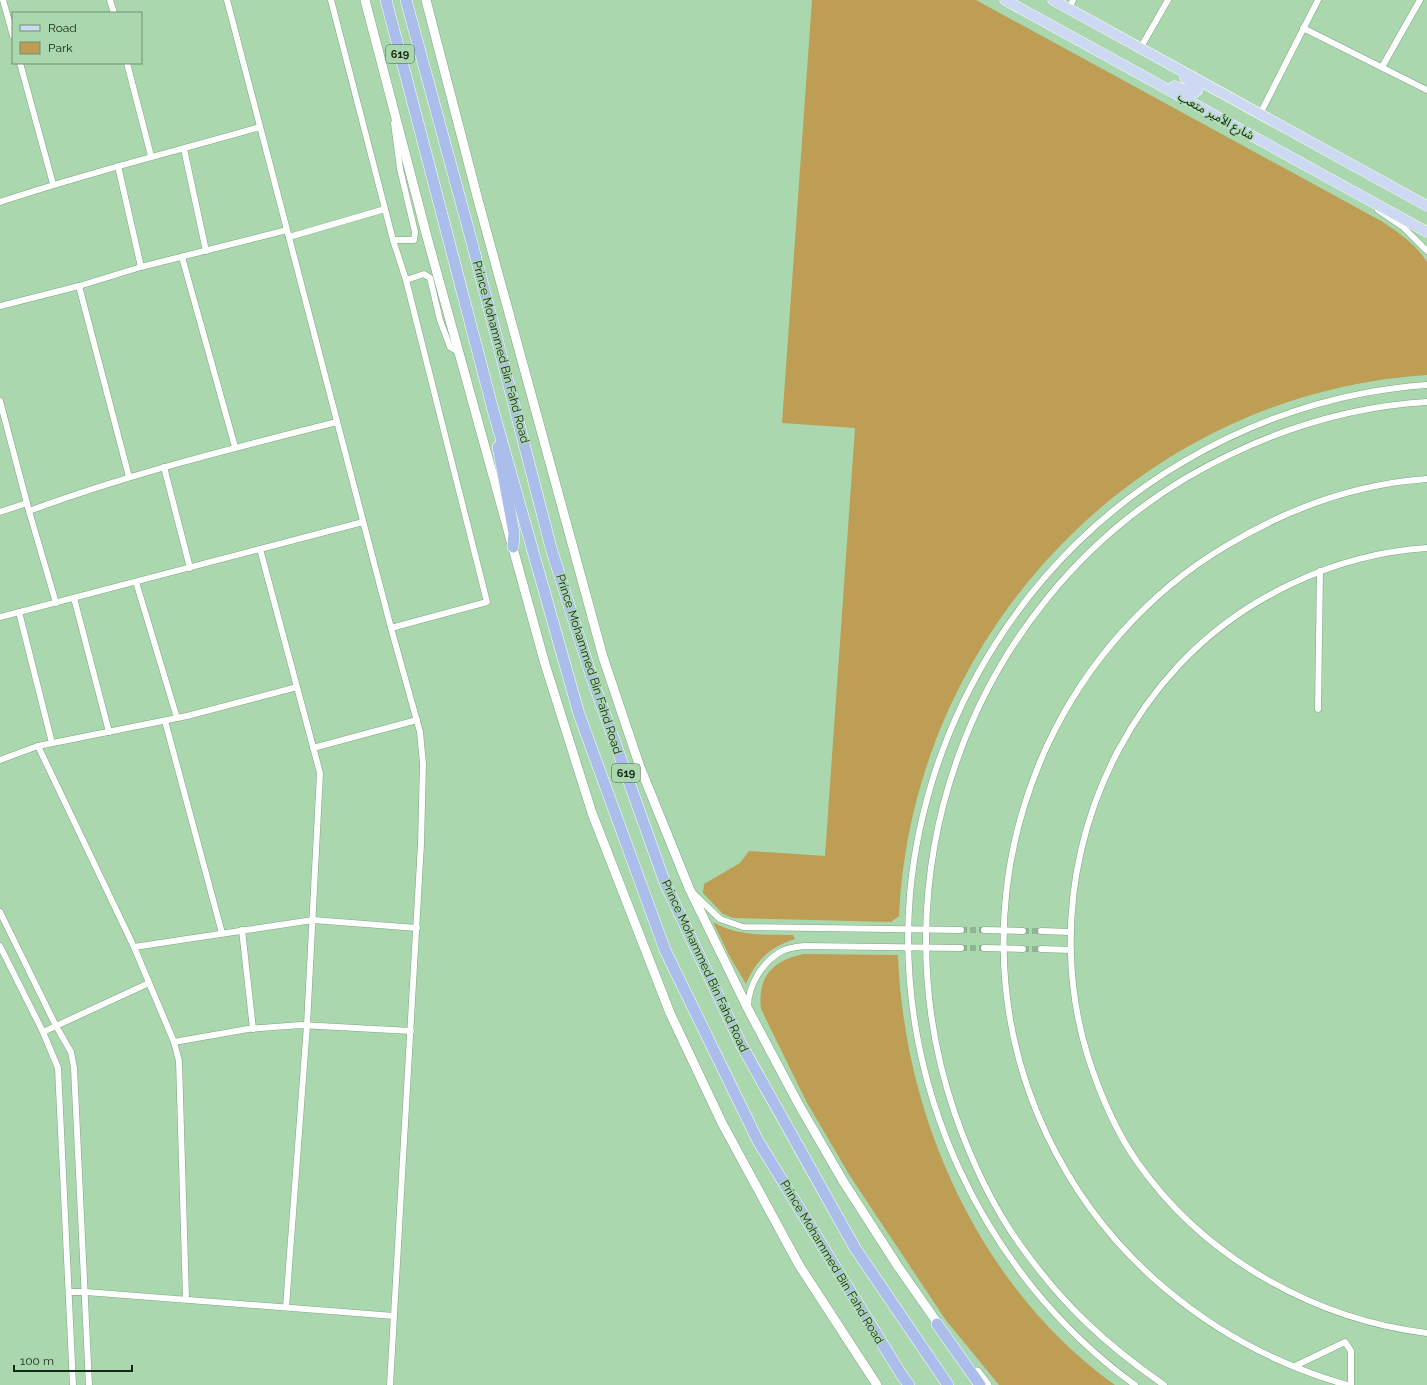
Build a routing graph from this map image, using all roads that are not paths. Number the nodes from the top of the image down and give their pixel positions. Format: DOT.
graph roads {
  1 [pos="3,0"];
  2 [pos="110,0"];
  3 [pos="226,0"];
  4 [pos="331,0"];
  5 [pos="365,0"];
  6 [pos="386,0"];
  7 [pos="406,0"];
  8 [pos="426,0"];
  9 [pos="1005,0"];
  10 [pos="1053,0"];
  11 [pos="1168,0"];
  12 [pos="1318,0"];
  13 [pos="1420,0"];
  14 [pos="1071,4"];
  15 [pos="114,12"];
  16 [pos="1303,28"];
  17 [pos="12,32"];
  18 [pos="1068,34"];
  19 [pos="1141,47"];
  20 [pos="20,64"];
  21 [pos="127,64"];
  22 [pos="1382,67"];
  23 [pos="1427,90"];
  24 [pos="394,109"];
  25 [pos="1260,114"];
  26 [pos="260,127"];
  27 [pos="184,149"];
  28 [pos="151,156"];
  29 [pos="118,166"];
  30 [pos="53,184"];
  31 [pos="1347,188"];
  32 [pos="0,202"];
  33 [pos="1427,206"];
  34 [pos="386,209"];
  35 [pos="1427,232"];
  36 [pos="288,234"];
  37 [pos="393,240"];
  38 [pos="206,251"];
  39 [pos="1427,251"];
  40 [pos="182,257"];
  41 [pos="141,267"];
  42 [pos="406,280"];
  43 [pos="79,286"];
  44 [pos="0,306"];
  45 [pos="460,353"];
  46 [pos="1427,385"];
  47 [pos="0,401"];
  48 [pos="1427,402"];
  49 [pos="337,422"];
  50 [pos="499,431"];
  51 [pos="235,447"];
  52 [pos="164,466"];
  53 [pos="129,477"];
  54 [pos="1427,479"];
  55 [pos="27,503"];
  56 [pos="29,511"];
  57 [pos="0,512"];
  58 [pos="363,522"];
  59 [pos="513,547"];
  60 [pos="1427,548"];
  61 [pos="260,549"];
  62 [pos="190,568"];
  63 [pos="1320,571"];
  64 [pos="136,582"];
  65 [pos="74,598"];
  66 [pos="56,603"];
  67 [pos="19,612"];
  68 [pos="0,617"];
  69 [pos="391,628"];
  70 [pos="297,687"];
  71 [pos="1318,709"];
  72 [pos="177,718"];
  73 [pos="417,720"];
  74 [pos="165,721"];
  75 [pos="109,732"];
  76 [pos="52,743"];
  77 [pos="38,746"];
  78 [pos="313,748"];
  79 [pos="0,760"];
  80 [pos="689,888"];
  81 [pos="0,912"];
  82 [pos="313,920"];
  83 [pos="417,928"];
  84 [pos="242,930"];
  85 [pos="909,930"];
  86 [pos="926,930"];
  87 [pos="961,930"];
  88 [pos="984,930"];
  89 [pos="1004,931"];
  90 [pos="1023,931"];
  91 [pos="1041,931"];
  92 [pos="1071,932"];
  93 [pos="222,933"];
  94 [pos="0,946"];
  95 [pos="134,947"];
  96 [pos="910,948"];
  97 [pos="926,948"];
  98 [pos="961,948"];
  99 [pos="984,948"];
  100 [pos="1004,949"];
  101 [pos="1023,949"];
  102 [pos="1041,949"];
  103 [pos="1071,950"];
  104 [pos="149,983"];
  105 [pos="748,1009"];
  106 [pos="307,1025"];
  107 [pos="56,1026"];
  108 [pos="253,1029"];
  109 [pos="411,1031"];
  110 [pos="43,1032"];
  111 [pos="174,1042"];
  112 [pos="69,1292"];
  113 [pos="86,1292"];
  114 [pos="186,1300"];
  115 [pos="286,1307"];
  116 [pos="394,1316"];
  117 [pos="937,1324"];
  118 [pos="1427,1333"];
  119 [pos="1295,1366"];
  120 [pos="1332,1383"];
  121 [pos="73,1385"];
  122 [pos="89,1385"];
  123 [pos="390,1385"];
  124 [pos="877,1385"];
  125 [pos="909,1385"];
  126 [pos="948,1385"];
  127 [pos="980,1385"];
  128 [pos="987,1385"];
  129 [pos="1135,1385"];
  130 [pos="1164,1385"];
  131 [pos="1347,1385"];
  132 [pos="1351,1385"];
  1 -- 17 [label="street"];
  2 -- 15 [label="street"];
  3 -- 26 [label="street"];
  4 -- 34 [label="street"];
  5 -- 24 [label="main road"];
  6 -- 50 [label="highway, Prince Mohammed Bin Fahd Road / 619"];
  7 -- 126 [label="highway, Prince Mohammed Bin Fahd Road / 619"];
  8 -- 80 [label="main road"];
  9 -- 18 [label="main road, شارع الأمير متعب"];
  10 -- 14 [label="main road, شارع الأمير متعب"];
  11 -- 19 [label="street"];
  12 -- 16 [label="street"];
  13 -- 22 [label="street"];
  14 -- 19 [label="main road, شارع الأمير متعب"];
  16 -- 22 [label="street"];
  16 -- 25 [label="street"];
  18 -- 19 [label="main road"];
  18 -- 31 [label="main road, شارع الأمير متعب"];
  19 -- 25 [label="main road, شارع الأمير متعب"];
  20 -- 30 [label="street"];
  21 -- 28 [label="street"];
  22 -- 23 [label="street"];
  24 -- 37 [label="street"];
  24 -- 45 [label="main road"];
  25 -- 33 [label="main road, شارع الأمير متعب"];
  26 -- 27 [label="street"];
  26 -- 36 [label="street"];
  27 -- 28 [label="street"];
  27 -- 38 [label="street"];
  28 -- 29 [label="street"];
  29 -- 30 [label="street"];
  29 -- 41 [label="street"];
  30 -- 32 [label="street"];
  31 -- 35 [label="main road, شارع الأمير متعب"];
  31 -- 39 [label="street"];
  34 -- 36 [label="street"];
  34 -- 37 [label="street"];
  36 -- 38 [label="street"];
  36 -- 49 [label="street"];
  37 -- 42 [label="street"];
  38 -- 40 [label="street"];
  40 -- 41 [label="street"];
  40 -- 51 [label="street"];
  41 -- 43 [label="street"];
  42 -- 45 [label="street"];
  42 -- 69 [label="street"];
  43 -- 44 [label="street"];
  43 -- 53 [label="street"];
  45 -- 59 [label="main road"];
  46 -- 85 [label="street"];
  47 -- 55 [label="street"];
  48 -- 86 [label="street"];
  49 -- 51 [label="street"];
  49 -- 58 [label="street"];
  50 -- 59 [label="highway"];
  50 -- 125 [label="highway, Prince Mohammed Bin Fahd Road / 619"];
  51 -- 52 [label="street"];
  52 -- 53 [label="street"];
  52 -- 62 [label="street"];
  53 -- 56 [label="street"];
  54 -- 89 [label="street"];
  55 -- 56 [label="street"];
  55 -- 57 [label="street"];
  56 -- 66 [label="street"];
  58 -- 61 [label="street"];
  58 -- 69 [label="street"];
  59 -- 124 [label="main road"];
  60 -- 63 [label="street"];
  61 -- 62 [label="street"];
  61 -- 70 [label="street"];
  62 -- 64 [label="street"];
  63 -- 71 [label="street"];
  63 -- 92 [label="street"];
  64 -- 65 [label="street"];
  64 -- 72 [label="street"];
  65 -- 66 [label="street"];
  65 -- 75 [label="street"];
  66 -- 67 [label="street"];
  67 -- 68 [label="street"];
  67 -- 76 [label="street"];
  69 -- 73 [label="street"];
  70 -- 72 [label="street"];
  70 -- 78 [label="street"];
  72 -- 74 [label="street"];
  73 -- 78 [label="street"];
  73 -- 83 [label="street"];
  74 -- 75 [label="street"];
  74 -- 93 [label="street"];
  75 -- 76 [label="street"];
  76 -- 77 [label="street"];
  77 -- 79 [label="street"];
  77 -- 95 [label="street"];
  78 -- 82 [label="street"];
  80 -- 85 [label="street"];
  80 -- 105 [label="main road"];
  81 -- 107 [label="street"];
  82 -- 83 [label="street"];
  82 -- 84 [label="street"];
  82 -- 106 [label="street"];
  83 -- 109 [label="street"];
  84 -- 93 [label="street"];
  84 -- 108 [label="street"];
  85 -- 86 [label="street"];
  85 -- 96 [label="street"];
  86 -- 87 [label="street"];
  86 -- 97 [label="street"];
  88 -- 89 [label="street"];
  89 -- 90 [label="street"];
  89 -- 100 [label="street"];
  91 -- 92 [label="street"];
  92 -- 103 [label="street"];
  93 -- 95 [label="street"];
  94 -- 110 [label="street"];
  95 -- 104 [label="street"];
  96 -- 97 [label="street"];
  96 -- 105 [label="street"];
  96 -- 129 [label="street"];
  97 -- 98 [label="street"];
  97 -- 130 [label="street"];
  99 -- 100 [label="street"];
  100 -- 101 [label="street"];
  100 -- 119 [label="street"];
  102 -- 103 [label="street"];
  103 -- 118 [label="street"];
  104 -- 107 [label="street"];
  104 -- 111 [label="street"];
  105 -- 117 [label="main road"];
  106 -- 108 [label="street"];
  106 -- 109 [label="street"];
  106 -- 115 [label="street"];
  107 -- 110 [label="street"];
  107 -- 113 [label="street"];
  108 -- 111 [label="street"];
  109 -- 116 [label="street"];
  110 -- 112 [label="street"];
  111 -- 114 [label="street"];
  112 -- 113 [label="street"];
  112 -- 121 [label="street"];
  113 -- 114 [label="street"];
  113 -- 122 [label="street"];
  114 -- 115 [label="street"];
  115 -- 116 [label="street"];
  116 -- 123 [label="street"];
  117 -- 127 [label="highway"];
  117 -- 128 [label="main road"];
  119 -- 120 [label="street"];
  119 -- 132 [label="street"];
  120 -- 131 [label="street"];
}
